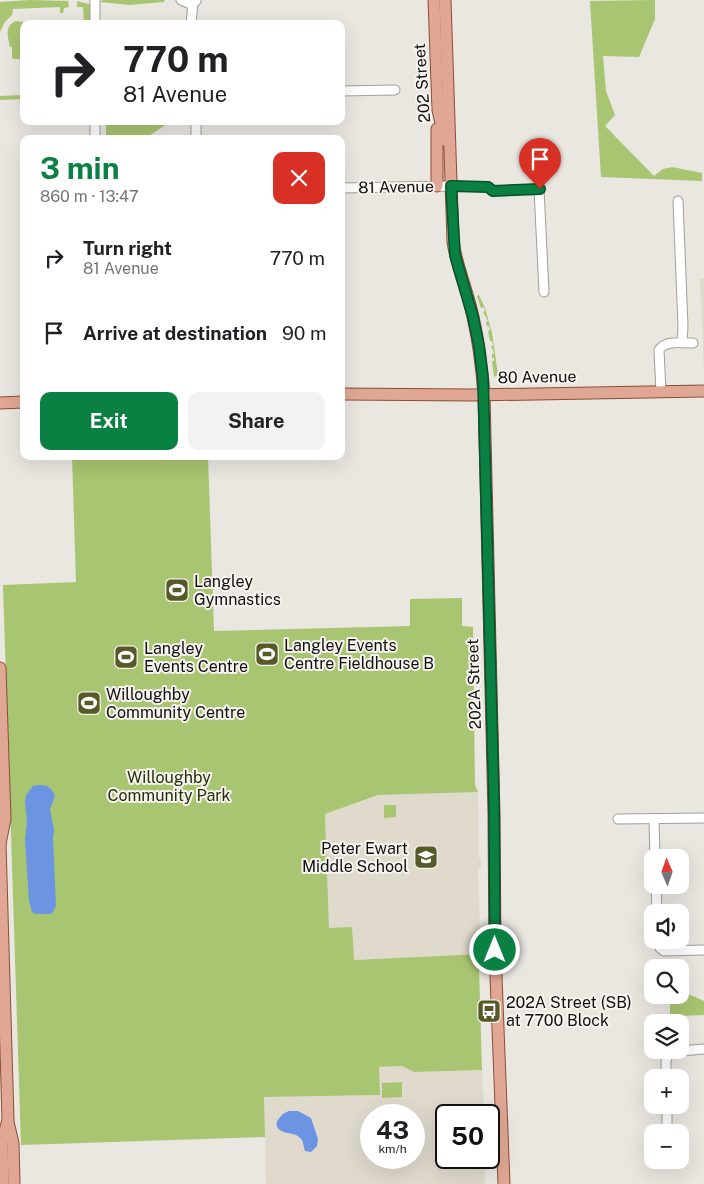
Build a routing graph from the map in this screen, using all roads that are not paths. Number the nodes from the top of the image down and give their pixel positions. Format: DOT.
graph roads {
  1 [pos="95,0"];
  2 [pos="434,0"];
  3 [pos="445,0"];
  4 [pos="189,2"];
  5 [pos="95,20"];
  6 [pos="191,20"];
  7 [pos="395,90"];
  8 [pos="345,91"];
  9 [pos="438,110"];
  10 [pos="450,162"];
  11 [pos="437,186"];
  12 [pos="451,186"];
  13 [pos="345,188"];
  14 [pos="678,200"];
  15 [pos="544,292"];
  16 [pos="682,343"];
  17 [pos="693,343"];
  18 [pos="704,391"];
  19 [pos="661,392"];
  20 [pos="345,394"];
  21 [pos="484,394"];
  22 [pos="20,402"];
  23 [pos="0,403"];
  24 [pos="0,668"];
  25 [pos="704,818"];
  26 [pos="618,819"];
  27 [pos="654,819"];
  28 [pos="0,844"];
  29 [pos="655,849"];
  30 [pos="661,949"];
  31 [pos="704,950"];
  32 [pos="704,1050"];
  33 [pos="666,1069"];
  34 [pos="8,1120"];
  35 [pos="3,1184"];
  36 [pos="14,1184"];
  37 [pos="504,1184"];
  1 -- 5 [label="street"];
  2 -- 9 [label="main road, 202 Street"];
  3 -- 10 [label="main road, 202 Street"];
  4 -- 6 [label="street"];
  7 -- 8 [label="street"];
  9 -- 10 [label="main road, 202 Street"];
  9 -- 11 [label="main road"];
  10 -- 12 [label="main road, 202 Street"];
  11 -- 12 [label="street, 81 Avenue"];
  11 -- 13 [label="street, 81 Avenue"];
  12 -- 15 [label="street, 81 Avenue"];
  12 -- 21 [label="main road, 202A Street"];
  14 -- 16 [label="street"];
  16 -- 17 [label="street"];
  16 -- 19 [label="street"];
  18 -- 19 [label="main road, 80 Avenue"];
  19 -- 21 [label="main road, 80 Avenue"];
  20 -- 21 [label="main road, 80 Avenue"];
  21 -- 37 [label="main road, 202A Street"];
  22 -- 23 [label="main road"];
  24 -- 28 [label="main road"];
  25 -- 27 [label="street"];
  26 -- 27 [label="street"];
  27 -- 29 [label="street"];
  28 -- 34 [label="main road"];
  30 -- 31 [label="street"];
  32 -- 33 [label="street"];
  34 -- 35 [label="main road"];
  34 -- 36 [label="main road"];
}
